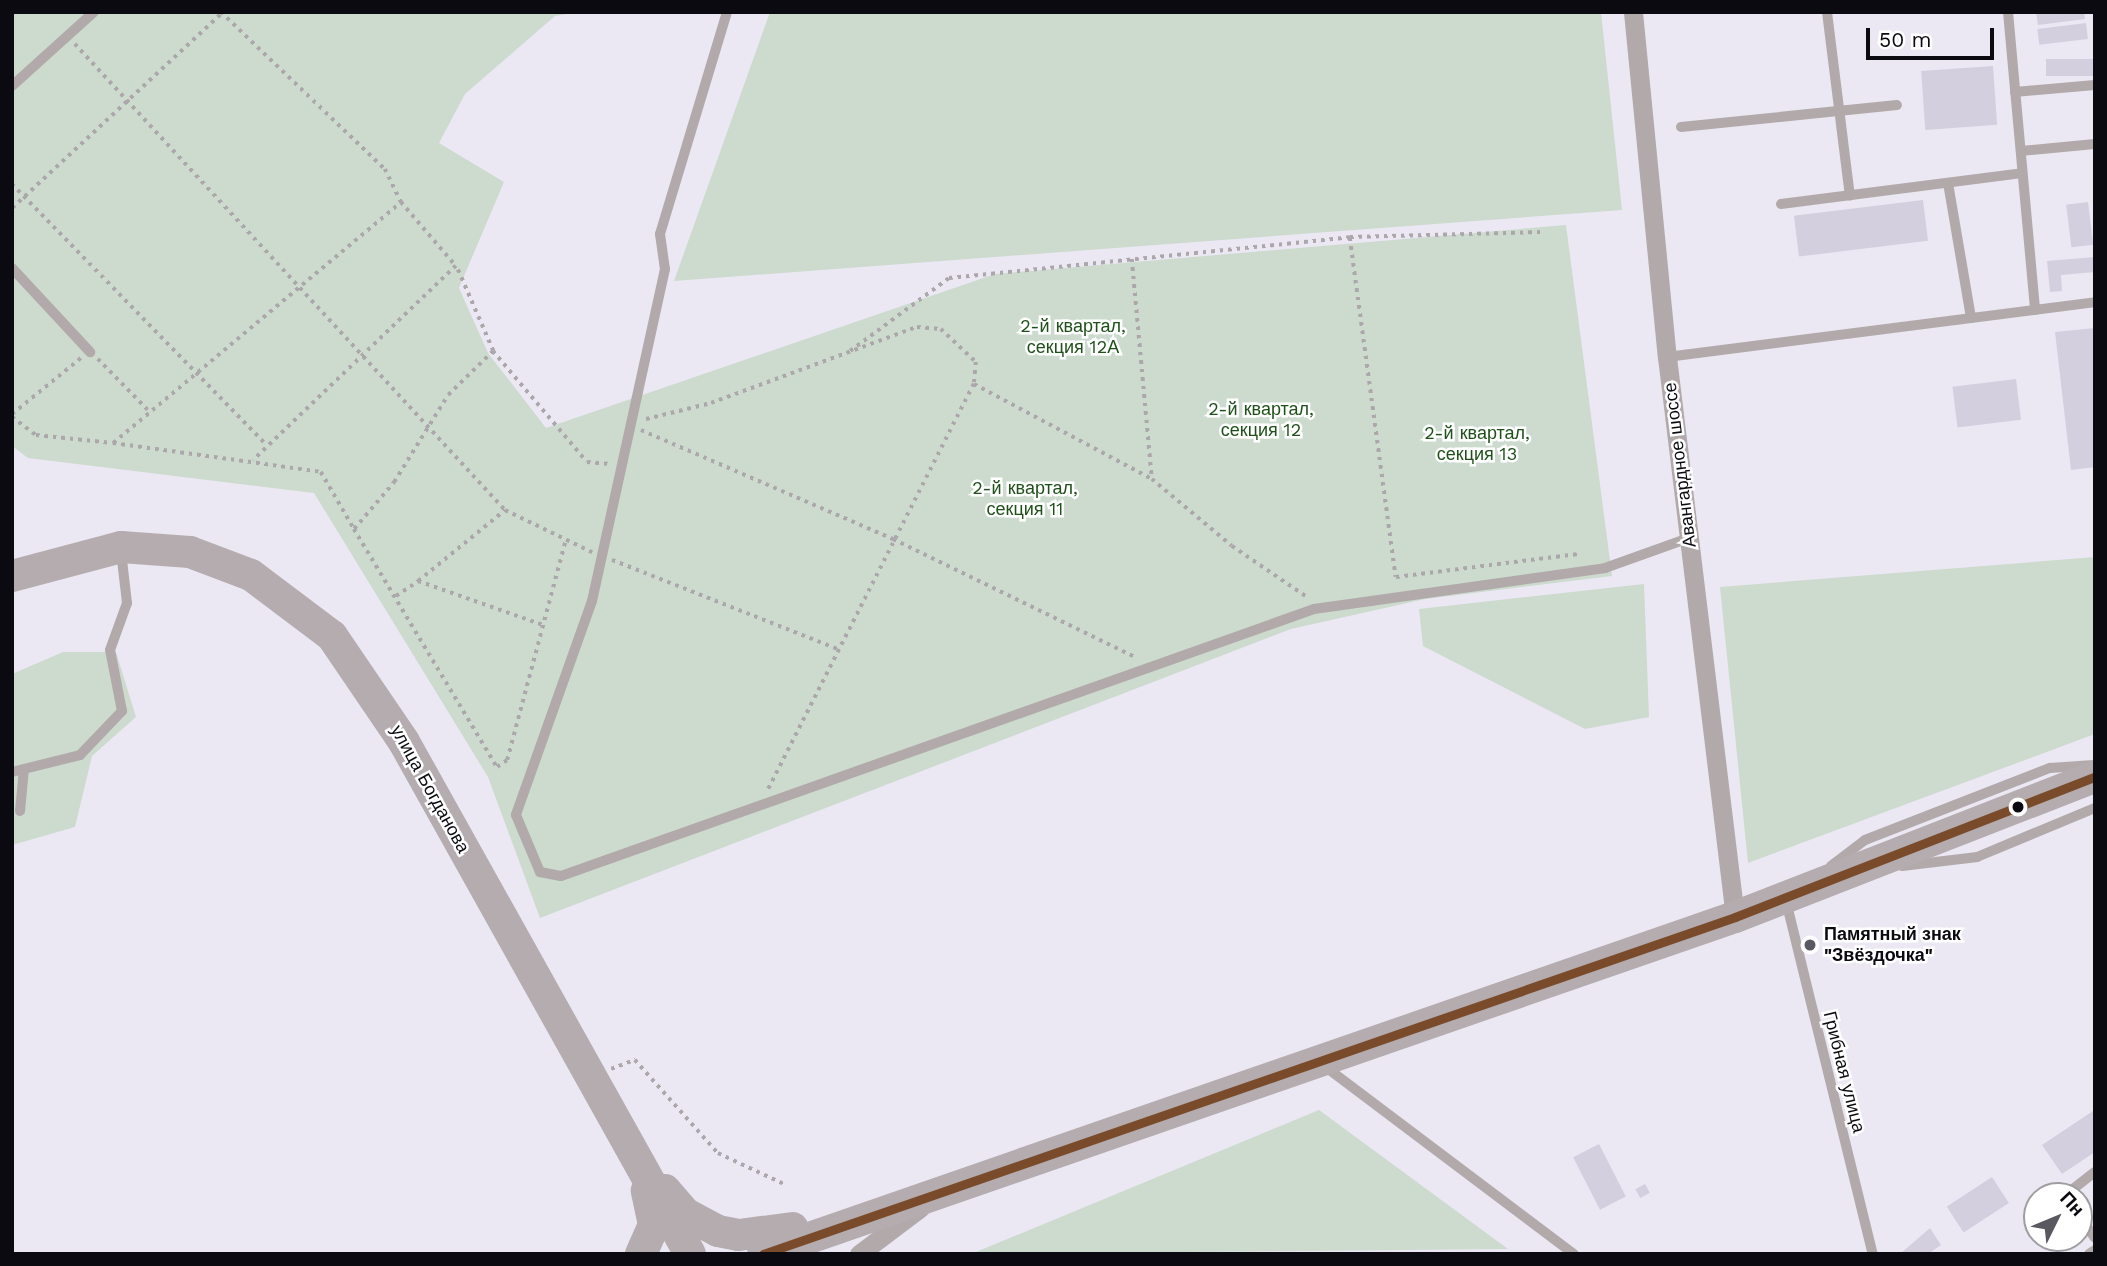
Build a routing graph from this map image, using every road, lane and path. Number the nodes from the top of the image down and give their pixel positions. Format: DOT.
graph roads {
  1 [pos="94,12"];
  2 [pos="727,12"];
  3 [pos="1633,12"];
  4 [pos="1827,12"];
  5 [pos="2008,12"];
  6 [pos="222,13"];
  7 [pos="67,36"];
  8 [pos="2095,85"];
  9 [pos="12,86"];
  10 [pos="2015,92"];
  11 [pos="131,98"];
  12 [pos="1897,105"];
  13 [pos="1839,111"];
  14 [pos="1681,127"];
  15 [pos="2095,144"];
  16 [pos="2021,151"];
  17 [pos="2022,173"];
  18 [pos="1948,183"];
  19 [pos="12,184"];
  20 [pos="1850,195"];
  21 [pos="25,198"];
  22 [pos="401,202"];
  23 [pos="1781,204"];
  24 [pos="12,208"];
  25 [pos="1541,232"];
  26 [pos="1350,237"];
  27 [pos="1132,259"];
  28 [pos="456,266"];
  29 [pos="12,268"];
  30 [pos="300,289"];
  31 [pos="2095,302"];
  32 [pos="2035,310"];
  33 [pos="1971,318"];
  34 [pos="494,351"];
  35 [pos="90,352"];
  36 [pos="849,352"];
  37 [pos="359,356"];
  38 [pos="1667,357"];
  39 [pos="192,374"];
  40 [pos="974,384"];
  41 [pos="148,410"];
  42 [pos="12,415"];
  43 [pos="632,424"];
  44 [pos="430,426"];
  45 [pos="113,443"];
  46 [pos="268,446"];
  47 [pos="253,461"];
  48 [pos="618,462"];
  49 [pos="1153,478"];
  50 [pos="505,510"];
  51 [pos="354,529"];
  52 [pos="1689,538"];
  53 [pos="893,539"];
  54 [pos="565,541"];
  55 [pos="121,547"];
  56 [pos="1578,554"];
  57 [pos="598,555"];
  58 [pos="12,576"];
  59 [pos="418,581"];
  60 [pos="396,596"];
  61 [pos="1321,607"];
  62 [pos="543,625"];
  63 [pos="838,649"];
  64 [pos="1154,666"];
  65 [pos="2095,764"];
  66 [pos="24,769"];
  67 [pos="12,772"];
  68 [pos="2095,777"];
  69 [pos="760,806"];
  70 [pos="2095,808"];
  71 [pos="20,811"];
  72 [pos="1853,872"];
  73 [pos="1791,895"];
  74 [pos="1735,917"];
  75 [pos="1320,1062"];
  76 [pos="620,1066"];
  77 [pos="627,1142"];
  78 [pos="784,1184"];
  79 [pos="944,1189"];
  80 [pos="887,1209"];
  81 [pos="2095,1250"];
  82 [pos="640,1254"];
  83 [pos="690,1254"];
  84 [pos="763,1254"];
  85 [pos="859,1254"];
  86 [pos="1574,1254"];
  87 [pos="1873,1254"];
  88 [pos="2089,1254"];
  1 -- 7 [label="lane"];
  2 -- 43 [label="lane"];
  3 -- 38 [label="street, Авангардное шоссе"];
  4 -- 13 [label="lane"];
  5 -- 10 [label="lane"];
  6 -- 11 [label="path"];
  6 -- 22 [label="path"];
  7 -- 9 [label="lane"];
  7 -- 11 [label="path"];
  8 -- 10 [label="lane"];
  10 -- 16 [label="lane"];
  11 -- 21 [label="path"];
  11 -- 30 [label="path"];
  12 -- 13 [label="lane"];
  13 -- 14 [label="lane"];
  13 -- 20 [label="lane"];
  15 -- 16 [label="lane"];
  16 -- 17 [label="lane"];
  17 -- 18 [label="lane"];
  17 -- 32 [label="lane"];
  18 -- 20 [label="lane"];
  18 -- 33 [label="lane"];
  19 -- 21 [label="path"];
  20 -- 23 [label="lane"];
  21 -- 24 [label="path"];
  21 -- 39 [label="path"];
  22 -- 28 [label="path"];
  22 -- 30 [label="path"];
  25 -- 26 [label="path"];
  26 -- 27 [label="path"];
  26 -- 56 [label="path"];
  27 -- 36 [label="path"];
  27 -- 49 [label="path"];
  28 -- 34 [label="path"];
  28 -- 37 [label="path"];
  29 -- 35 [label="lane"];
  30 -- 37 [label="path"];
  30 -- 39 [label="path"];
  31 -- 32 [label="lane"];
  32 -- 33 [label="lane"];
  33 -- 38 [label="lane"];
  34 -- 44 [label="path"];
  34 -- 48 [label="path"];
  35 -- 41 [label="path"];
  35 -- 42 [label="path"];
  36 -- 40 [label="path"];
  36 -- 43 [label="path"];
  37 -- 44 [label="path"];
  37 -- 46 [label="path"];
  38 -- 52 [label="street, Авангардное шоссе"];
  39 -- 41 [label="path"];
  39 -- 46 [label="path"];
  40 -- 49 [label="path"];
  40 -- 53 [label="path"];
  41 -- 45 [label="path"];
  42 -- 45 [label="path"];
  43 -- 48 [label="lane"];
  43 -- 53 [label="path"];
  44 -- 50 [label="path"];
  44 -- 51 [label="path"];
  45 -- 47 [label="path"];
  46 -- 47 [label="path"];
  47 -- 51 [label="path"];
  48 -- 57 [label="lane"];
  49 -- 61 [label="path"];
  50 -- 54 [label="path"];
  50 -- 59 [label="path"];
  51 -- 60 [label="path"];
  52 -- 61 [label="lane"];
  52 -- 74 [label="street, Авангардное шоссе"];
  53 -- 63 [label="path"];
  53 -- 64 [label="path"];
  54 -- 57 [label="path"];
  54 -- 62 [label="path"];
  55 -- 58 [label="main road, улица Богданова"];
  55 -- 66 [label="lane"];
  55 -- 77 [label="main road, улица Богданова"];
  57 -- 63 [label="path"];
  57 -- 69 [label="lane"];
  59 -- 60 [label="path"];
  59 -- 62 [label="path"];
  60 -- 62 [label="path"];
  61 -- 64 [label="lane"];
  63 -- 69 [label="path"];
  64 -- 69 [label="lane"];
  65 -- 73 [label="lane"];
  66 -- 67 [label="lane"];
  66 -- 71 [label="lane"];
  68 -- 72 [label="main road"];
  70 -- 72 [label="lane"];
  72 -- 73 [label="main road"];
  73 -- 74 [label="main road"];
  73 -- 87 [label="lane, Грибная улица"];
  74 -- 75 [label="main road"];
  75 -- 79 [label="main road"];
  75 -- 86 [label="lane"];
  76 -- 78 [label="path"];
  77 -- 80 [label="main road"];
  77 -- 82 [label="main road"];
  77 -- 83 [label="main road, улица Богданова"];
  79 -- 80 [label="main road"];
  79 -- 85 [label="street"];
  80 -- 84 [label="main road"];
  81 -- 88 [label="lane"];
}
